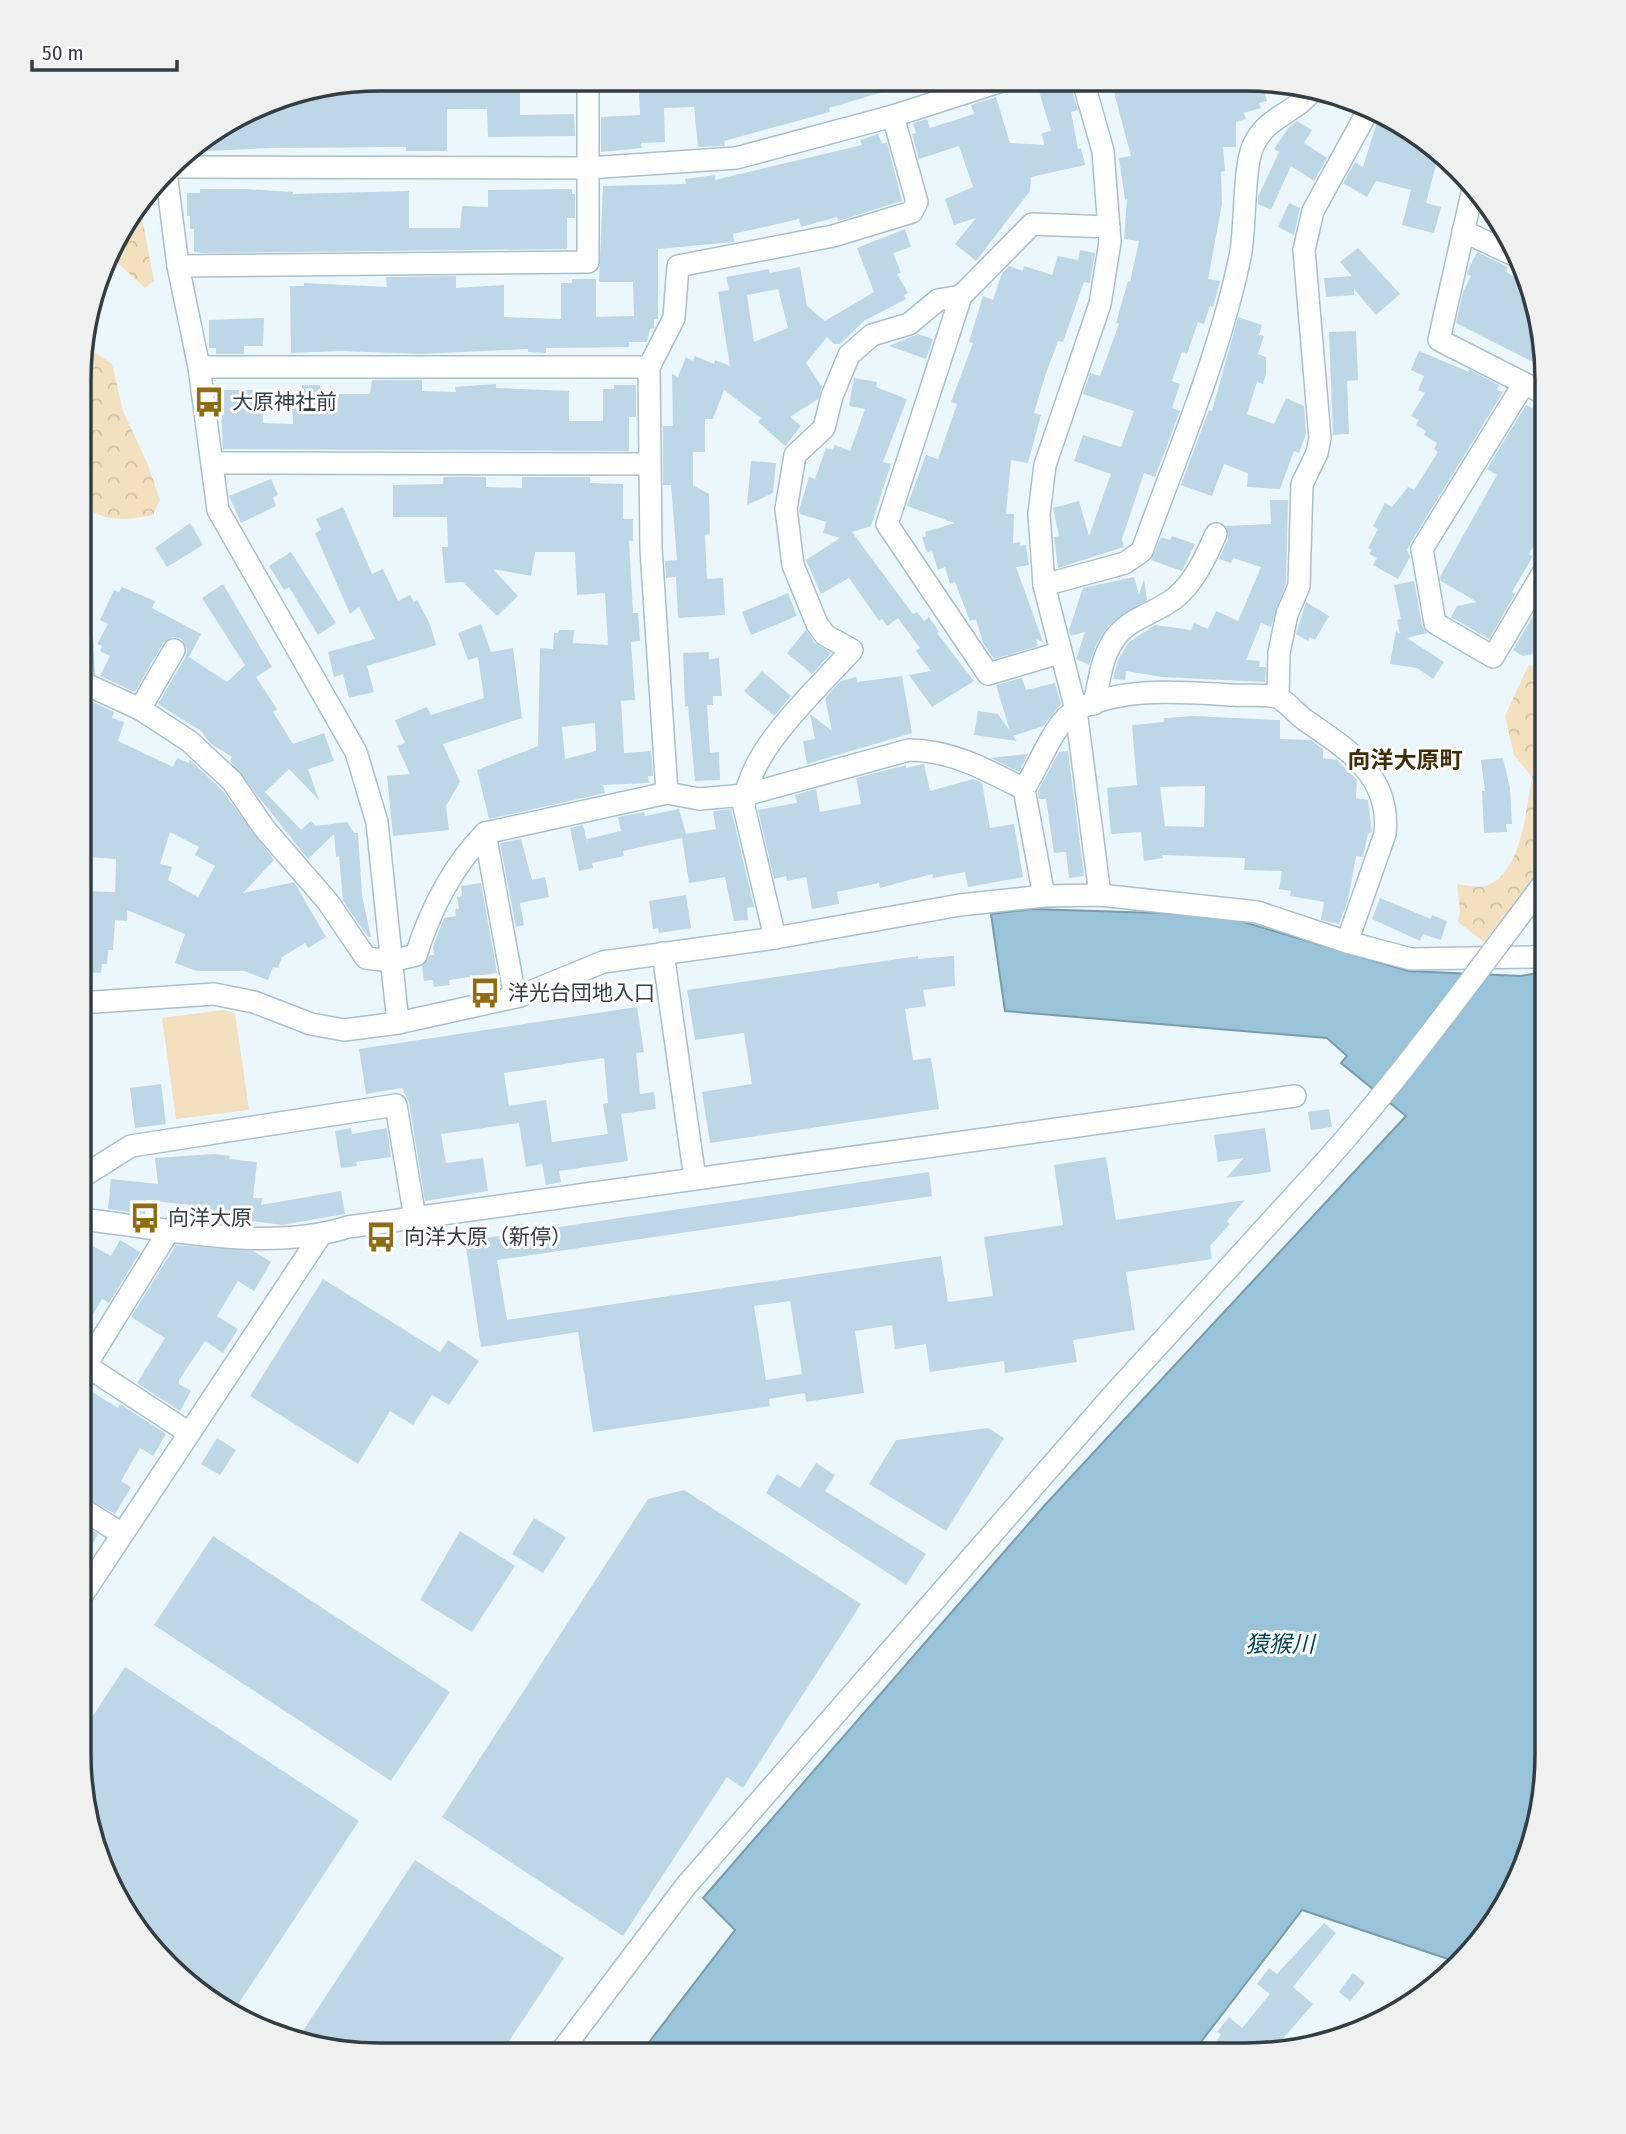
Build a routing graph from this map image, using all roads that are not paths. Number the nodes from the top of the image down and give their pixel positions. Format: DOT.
graph roads {
  1 [pos="588,91"];
  2 [pos="969,91"];
  3 [pos="1086,91"];
  4 [pos="1307,98"];
  5 [pos="893,116"];
  6 [pos="1365,117"];
  7 [pos="185,167"];
  8 [pos="588,168"];
  9 [pos="168,184"];
  10 [pos="1471,198"];
  11 [pos="1110,228"];
  12 [pos="1462,231"];
  13 [pos="1504,251"];
  14 [pos="178,267"];
  15 [pos="961,296"];
  16 [pos="199,367"];
  17 [pos="649,368"];
  18 [pos="1523,385"];
  19 [pos="1535,390"];
  20 [pos="212,463"];
  21 [pos="650,464"];
  22 [pos="1216,534"];
  23 [pos="1044,585"];
  24 [pos="1535,586"];
  25 [pos="174,650"];
  26 [pos="1059,653"];
  27 [pos="91,686"];
  28 [pos="1278,697"];
  29 [pos="1085,707"];
  30 [pos="140,709"];
  31 [pos="1024,789"];
  32 [pos="667,793"];
  33 [pos="745,794"];
  34 [pos="485,833"];
  35 [pos="1100,895"];
  36 [pos="1535,895"];
  37 [pos="1044,896"];
  38 [pos="775,938"];
  39 [pos="1347,942"];
  40 [pos="663,953"];
  41 [pos="1535,956"];
  42 [pos="391,961"];
  43 [pos="515,997"];
  44 [pos="91,1002"];
  45 [pos="398,1023"];
  46 [pos="1295,1096"];
  47 [pos="91,1171"];
  48 [pos="695,1179"];
  49 [pos="415,1218"];
  50 [pos="91,1220"];
  51 [pos="170,1229"];
  52 [pos="320,1236"];
  53 [pos="91,1351"];
  54 [pos="91,1368"];
  55 [pos="188,1433"];
  56 [pos="91,1515"];
  57 [pos="122,1534"];
  58 [pos="91,1582"];
  59 [pos="568,2043"];
  1 -- 8 [label="street"];
  2 -- 5 [label="street"];
  3 -- 11 [label="street"];
  4 -- 23 [label="street"];
  5 -- 8 [label="street"];
  5 -- 17 [label="street"];
  6 -- 28 [label="street"];
  7 -- 8 [label="street"];
  8 -- 14 [label="street"];
  9 -- 14 [label="street"];
  10 -- 12 [label="street"];
  11 -- 15 [label="street"];
  11 -- 23 [label="street"];
  12 -- 13 [label="street"];
  12 -- 18 [label="street"];
  14 -- 16 [label="street"];
  15 -- 26 [label="street"];
  15 -- 33 [label="street"];
  16 -- 17 [label="street"];
  16 -- 20 [label="street"];
  17 -- 21 [label="street"];
  18 -- 19 [label="street"];
  18 -- 24 [label="street"];
  20 -- 21 [label="street"];
  20 -- 42 [label="street"];
  21 -- 32 [label="street"];
  22 -- 29 [label="street"];
  23 -- 26 [label="street"];
  25 -- 30 [label="street"];
  26 -- 29 [label="street"];
  27 -- 30 [label="street"];
  28 -- 29 [label="street"];
  28 -- 39 [label="street"];
  29 -- 31 [label="street"];
  29 -- 35 [label="street"];
  30 -- 42 [label="street"];
  31 -- 33 [label="street"];
  31 -- 37 [label="street"];
  32 -- 33 [label="street"];
  32 -- 34 [label="street"];
  33 -- 38 [label="street"];
  34 -- 42 [label="street"];
  34 -- 43 [label="street"];
  35 -- 37 [label="street"];
  35 -- 39 [label="street"];
  36 -- 59 [label="street, bridge"];
  37 -- 38 [label="street"];
  38 -- 40 [label="street"];
  39 -- 41 [label="street"];
  40 -- 43 [label="street"];
  40 -- 48 [label="street"];
  42 -- 45 [label="street"];
  43 -- 45 [label="street"];
  44 -- 45 [label="street"];
  46 -- 48 [label="street"];
  47 -- 49 [label="street"];
  48 -- 49 [label="street"];
  49 -- 52 [label="street"];
  50 -- 51 [label="street"];
  51 -- 52 [label="street"];
  51 -- 53 [label="street"];
  52 -- 55 [label="street"];
  54 -- 55 [label="street"];
  55 -- 57 [label="street"];
  56 -- 57 [label="street"];
  57 -- 58 [label="street"];
}
